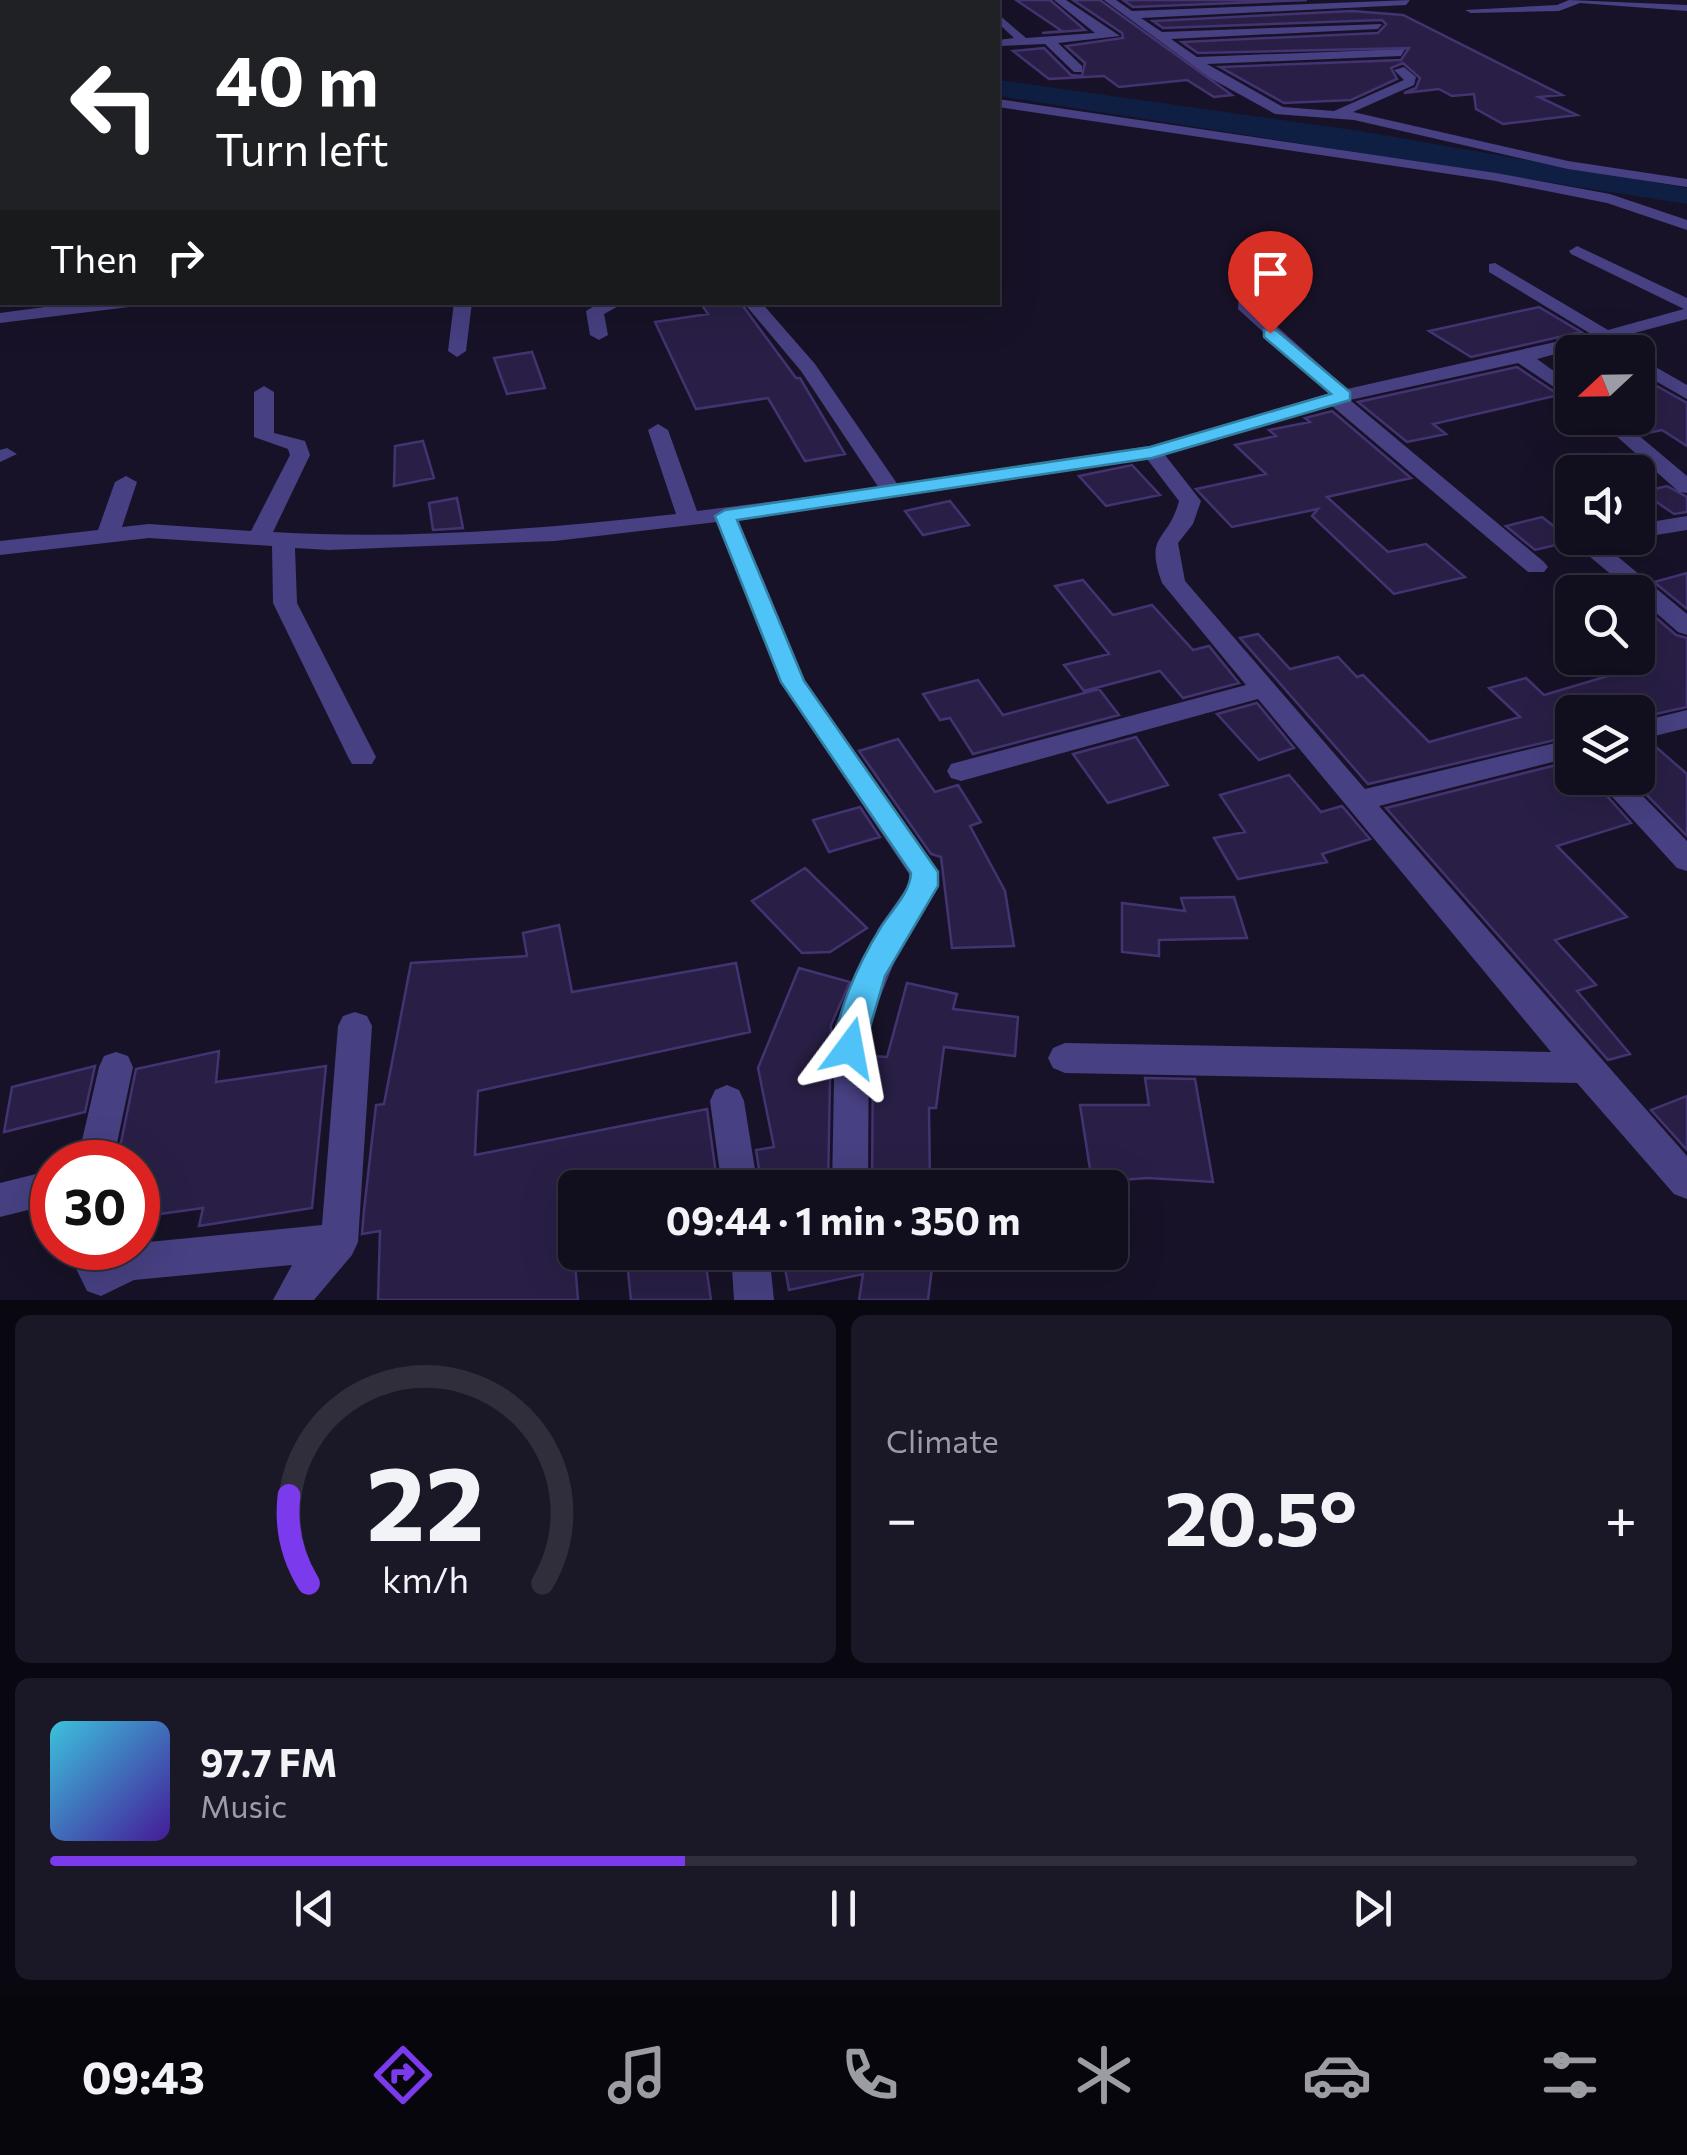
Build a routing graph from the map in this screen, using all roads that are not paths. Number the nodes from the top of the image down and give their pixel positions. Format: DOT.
graph roads {
  1 [pos="1059,0"];
  2 [pos="1109,0"];
  3 [pos="1573,0"];
  4 [pos="1406,2"];
  5 [pos="1687,8"];
  6 [pos="1471,10"];
  7 [pos="1129,15"];
  8 [pos="1000,18"];
  9 [pos="1378,26"];
  10 [pos="1156,35"];
  11 [pos="1111,36"];
  12 [pos="1048,40"];
  13 [pos="1024,42"];
  14 [pos="1000,44"];
  15 [pos="1400,52"];
  16 [pos="1193,61"];
  17 [pos="1078,69"];
  18 [pos="1400,70"];
  19 [pos="1000,103"];
  20 [pos="1337,114"];
  21 [pos="1687,183"];
  22 [pos="1687,224"];
  23 [pos="1577,250"];
  24 [pos="1496,268"];
  25 [pos="1268,284"];
  26 [pos="105,305"];
  27 [pos="463,305"];
  28 [pos="611,305"];
  29 [pos="754,305"];
  30 [pos="1687,305"];
  31 [pos="1687,314"];
  32 [pos="0,318"];
  33 [pos="1597,335"];
  34 [pos="1628,335"];
  35 [pos="599,336"];
  36 [pos="457,351"];
  37 [pos="1555,351"];
  38 [pos="1522,357"];
  39 [pos="1655,373"];
  40 [pos="1555,381"];
  41 [pos="264,392"];
  42 [pos="1687,393"];
  43 [pos="1340,397"];
  44 [pos="658,430"];
  45 [pos="1626,435"];
  46 [pos="1152,452"];
  47 [pos="126,482"];
  48 [pos="1687,487"];
  49 [pos="892,492"];
  50 [pos="725,516"];
  51 [pos="689,520"];
  52 [pos="1687,523"];
  53 [pos="1655,529"];
  54 [pos="108,535"];
  55 [pos="271,538"];
  56 [pos="0,548"];
  57 [pos="1601,555"];
  58 [pos="1536,567"];
  59 [pos="1687,627"];
  60 [pos="1262,689"];
  61 [pos="1687,719"];
  62 [pos="1655,727"];
  63 [pos="1555,752"];
  64 [pos="362,757"];
  65 [pos="962,770"];
  66 [pos="1625,795"];
  67 [pos="1357,801"];
  68 [pos="1687,860"];
  69 [pos="355,1026"];
  70 [pos="1065,1058"];
  71 [pos="116,1067"];
  72 [pos="1585,1068"];
  73 [pos="727,1101"];
  74 [pos="100,1140"];
  75 [pos="737,1170"];
  76 [pos="850,1170"];
  77 [pos="1687,1182"];
  78 [pos="30,1192"];
  79 [pos="0,1200"];
  80 [pos="339,1242"];
  81 [pos="160,1259"];
  82 [pos="752,1270"];
  83 [pos="293,1300"];
  84 [pos="754,1300"];
  1 -- 11 [label="street"];
  2 -- 7 [label="street"];
  3 -- 5 [label="street"];
  3 -- 6 [label="street"];
  4 -- 7 [label="street"];
  7 -- 10 [label="street"];
  8 -- 13 [label="street"];
  9 -- 10 [label="street"];
  10 -- 11 [label="street"];
  10 -- 16 [label="street"];
  11 -- 12 [label="street"];
  12 -- 13 [label="street"];
  12 -- 17 [label="street"];
  13 -- 14 [label="street"];
  15 -- 16 [label="street"];
  16 -- 20 [label="street"];
  18 -- 20 [label="street"];
  19 -- 22 [label="street"];
  20 -- 21 [label="street"];
  23 -- 30 [label="street"];
  24 -- 33 [label="street"];
  25 -- 43 [label="street"];
  26 -- 32 [label="street"];
  27 -- 36 [label="street"];
  28 -- 35 [label="street"];
  29 -- 49 [label="street"];
  31 -- 34 [label="street"];
  37 -- 38 [label="street"];
  38 -- 40 [label="street"];
  38 -- 43 [label="street"];
  39 -- 42 [label="street"];
  41 -- 55 [label="street"];
  43 -- 46 [label="street"];
  43 -- 58 [label="street"];
  44 -- 51 [label="street"];
  45 -- 48 [label="street"];
  46 -- 49 [label="street"];
  46 -- 60 [label="street"];
  47 -- 54 [label="street"];
  49 -- 50 [label="street"];
  50 -- 51 [label="street"];
  50 -- 76 [label="street"];
  51 -- 55 [label="street"];
  52 -- 53 [label="street"];
  54 -- 55 [label="street"];
  54 -- 56 [label="street"];
  55 -- 64 [label="street"];
  57 -- 59 [label="street"];
  60 -- 65 [label="street"];
  60 -- 67 [label="street"];
  61 -- 62 [label="street"];
  63 -- 67 [label="street"];
  66 -- 68 [label="street"];
  67 -- 72 [label="street"];
  69 -- 80 [label="street"];
  70 -- 72 [label="street"];
  71 -- 74 [label="street"];
  72 -- 77 [label="street"];
  73 -- 75 [label="street"];
  78 -- 79 [label="street"];
  80 -- 81 [label="street"];
  80 -- 83 [label="street"];
  82 -- 84 [label="street"];
}
